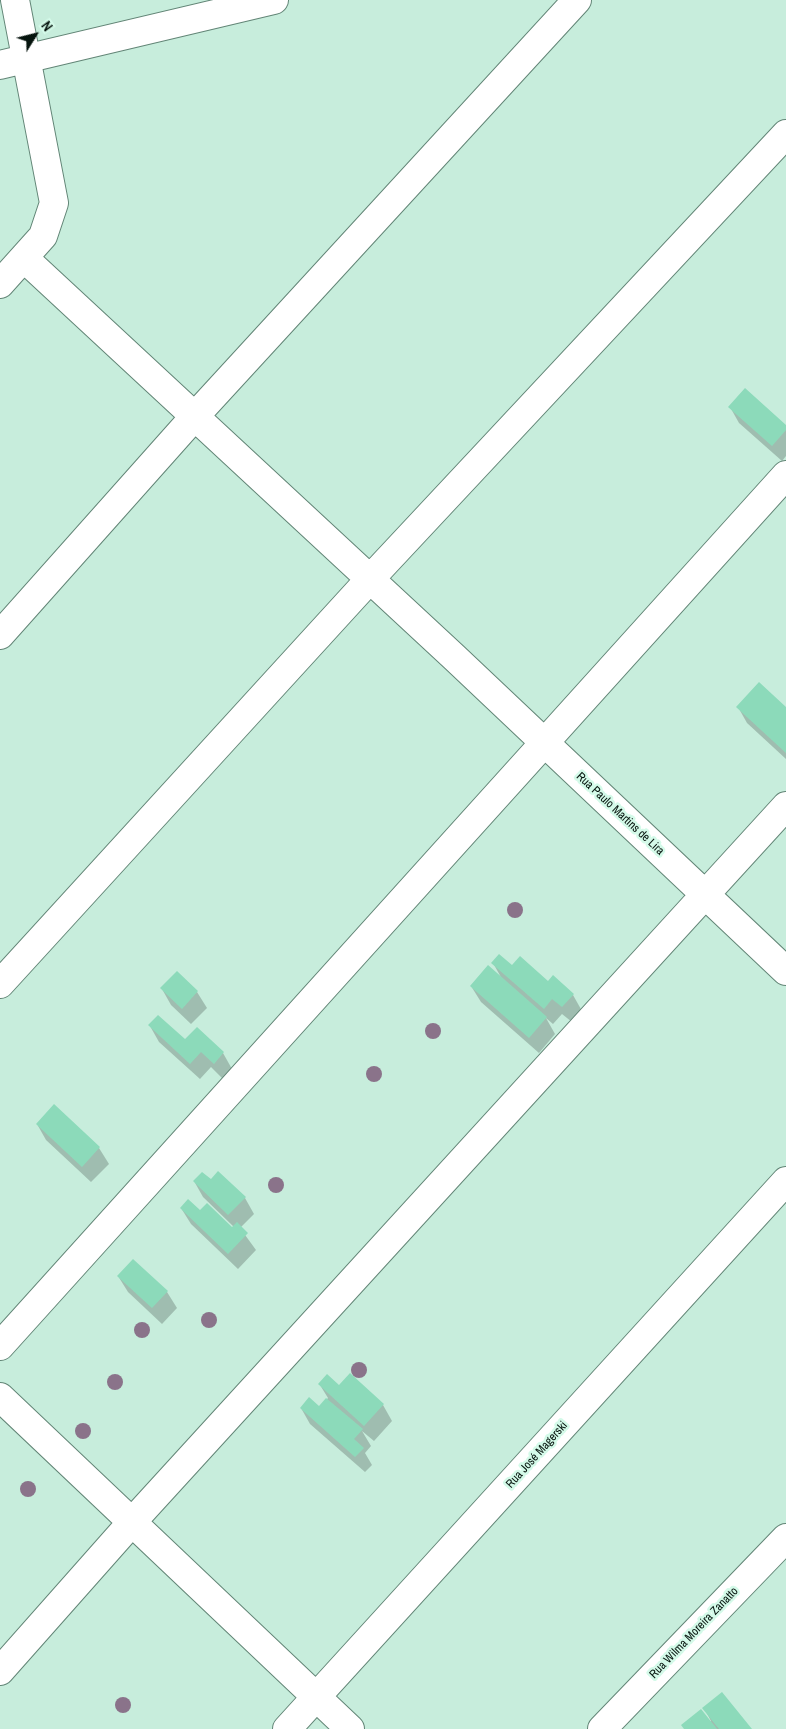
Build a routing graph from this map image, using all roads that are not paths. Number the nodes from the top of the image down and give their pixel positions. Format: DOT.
graph roads {
  1 [pos="15,0"];
  2 [pos="274,0"];
  3 [pos="577,0"];
  4 [pos="27,60"];
  5 [pos="0,65"];
  6 [pos="786,134"];
  7 [pos="24,258"];
  8 [pos="0,284"];
  9 [pos="195,416"];
  10 [pos="786,475"];
  11 [pos="370,579"];
  12 [pos="0,635"];
  13 [pos="545,744"];
  14 [pos="786,806"];
  15 [pos="705,895"];
  16 [pos="786,970"];
  17 [pos="0,984"];
  18 [pos="786,1181"];
  19 [pos="0,1346"];
  20 [pos="0,1397"];
  21 [pos="132,1522"];
  22 [pos="786,1538"];
  23 [pos="0,1671"];
  24 [pos="316,1697"];
  25 [pos="287,1729"];
  26 [pos="350,1729"];
  27 [pos="602,1729"];
  1 -- 4 [label="street"];
  2 -- 4 [label="street"];
  3 -- 9 [label="street"];
  4 -- 5 [label="street"];
  4 -- 7 [label="street"];
  6 -- 11 [label="street"];
  7 -- 8 [label="street"];
  7 -- 9 [label="street, Rua Paulo Martins de Lira"];
  9 -- 11 [label="street, Rua Paulo Martins de Lira"];
  9 -- 12 [label="street"];
  10 -- 13 [label="street"];
  11 -- 13 [label="street, Rua Paulo Martins de Lira"];
  11 -- 17 [label="street"];
  13 -- 15 [label="street, Rua Paulo Martins de Lira"];
  13 -- 19 [label="street"];
  14 -- 15 [label="street"];
  15 -- 16 [label="street, Rua Paulo Martins de Lira"];
  15 -- 21 [label="street"];
  18 -- 24 [label="street, Rua José Magerski"];
  20 -- 21 [label="street"];
  21 -- 23 [label="street"];
  21 -- 24 [label="street"];
  22 -- 27 [label="street, Rua Wilma Moreira Zanatto"];
  24 -- 25 [label="street, Rua José Magerski"];
  24 -- 26 [label="street"];
}
